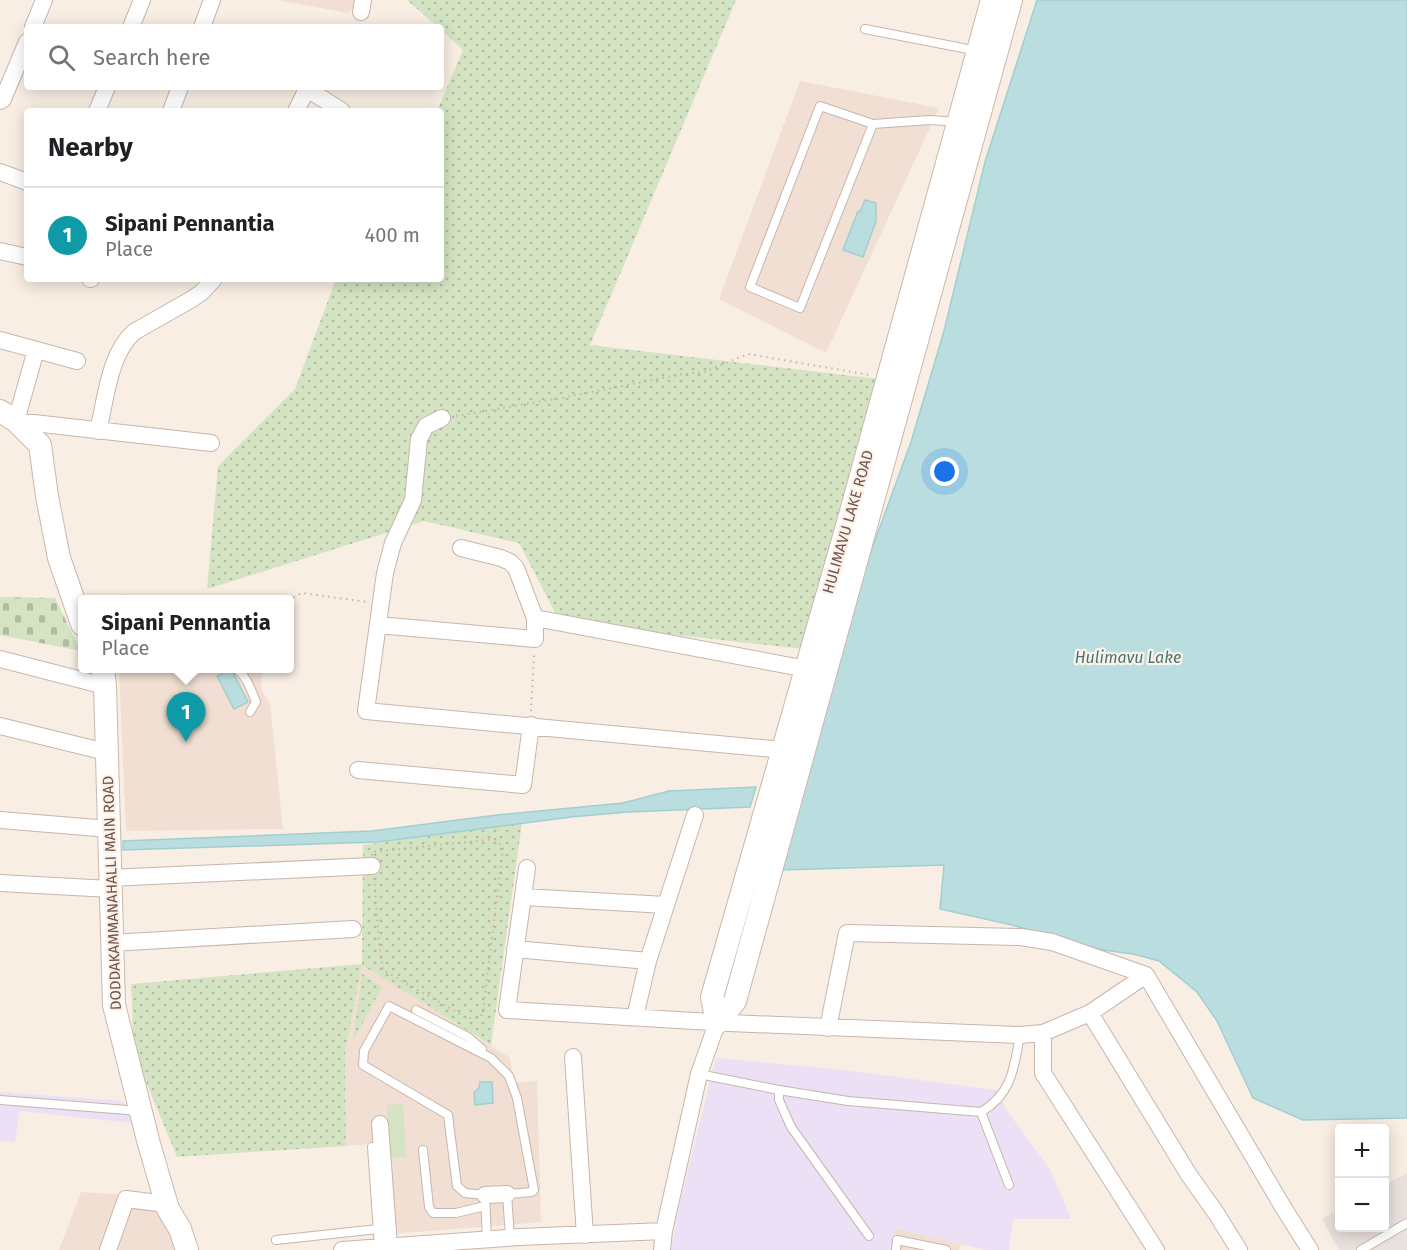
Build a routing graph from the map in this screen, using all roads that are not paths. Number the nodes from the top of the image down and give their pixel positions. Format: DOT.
graph roads {
  1 [pos="44,0"];
  2 [pos="142,0"];
  3 [pos="212,0"];
  4 [pos="992,0"];
  5 [pos="1011,0"];
  6 [pos="34,24"];
  7 [pos="132,24"];
  8 [pos="203,24"];
  9 [pos="865,29"];
  10 [pos="24,48"];
  11 [pos="978,51"];
  12 [pos="106,90"];
  13 [pos="179,90"];
  14 [pos="306,90"];
  15 [pos="310,90"];
  16 [pos="1,95"];
  17 [pos="98,108"];
  18 [pos="172,108"];
  19 [pos="298,108"];
  20 [pos="337,108"];
  21 [pos="959,122"];
  22 [pos="873,124"];
  23 [pos="0,172"];
  24 [pos="24,181"];
  25 [pos="0,251"];
  26 [pos="24,256"];
  27 [pos="211,282"];
  28 [pos="0,340"];
  29 [pos="36,350"];
  30 [pos="77,361"];
  31 [pos="8,416"];
  32 [pos="442,418"];
  33 [pos="98,431"];
  34 [pos="211,443"];
  35 [pos="461,548"];
  36 [pos="78,613"];
  37 [pos="535,618"];
  38 [pos="378,625"];
  39 [pos="0,659"];
  40 [pos="78,669"];
  41 [pos="807,669"];
  42 [pos="105,673"];
  43 [pos="241,673"];
  44 [pos="250,712"];
  45 [pos="531,725"];
  46 [pos="0,726"];
  47 [pos="106,752"];
  48 [pos="793,753"];
  49 [pos="358,770"];
  50 [pos="695,815"];
  51 [pos="0,820"];
  52 [pos="109,829"];
  53 [pos="372,866"];
  54 [pos="527,867"];
  55 [pos="0,883"];
  56 [pos="110,884"];
  57 [pos="523,897"];
  58 [pos="666,905"];
  59 [pos="353,929"];
  60 [pos="111,943"];
  61 [pos="515,950"];
  62 [pos="648,961"];
  63 [pos="1146,975"];
  64 [pos="416,1010"];
  65 [pos="1089,1013"];
  66 [pos="635,1017"];
  67 [pos="828,1028"];
  68 [pos="713,1033"];
  69 [pos="1043,1033"];
  70 [pos="1020,1035"];
  71 [pos="573,1057"];
  72 [pos="491,1058"];
  73 [pos="699,1074"];
  74 [pos="779,1090"];
  75 [pos="0,1100"];
  76 [pos="141,1111"];
  77 [pos="981,1113"];
  78 [pos="380,1124"];
  79 [pos="372,1147"];
  80 [pos="423,1150"];
  81 [pos="1009,1185"];
  82 [pos="507,1194"];
  83 [pos="485,1200"];
  84 [pos="167,1204"];
  85 [pos="1407,1223"];
  86 [pos="378,1229"];
  87 [pos="664,1231"];
  88 [pos="585,1235"];
  89 [pos="870,1236"];
  90 [pos="510,1238"];
  91 [pos="276,1240"];
  92 [pos="487,1240"];
  93 [pos="384,1247"];
  94 [pos="108,1250"];
  95 [pos="187,1250"];
  96 [pos="342,1250"];
  97 [pos="662,1250"];
  98 [pos="896,1250"];
  99 [pos="946,1250"];
  100 [pos="1156,1250"];
  101 [pos="1239,1250"];
  102 [pos="1310,1250"];
  103 [pos="1361,1250"];
  1 -- 6 [label="street"];
  2 -- 7 [label="street"];
  3 -- 8 [label="street"];
  4 -- 11 [label="main road, HULIMAVU LAKE ROAD"];
  5 -- 48 [label="main road, HULIMAVU LAKE ROAD"];
  9 -- 11 [label="lane"];
  10 -- 16 [label="street"];
  11 -- 21 [label="main road, HULIMAVU LAKE ROAD"];
  12 -- 17 [label="street"];
  13 -- 18 [label="street"];
  14 -- 19 [label="street"];
  15 -- 20 [label="street"];
  21 -- 22 [label="lane"];
  21 -- 41 [label="main road, HULIMAVU LAKE ROAD"];
  22 -- 22 [label="lane"];
  23 -- 24 [label="street"];
  25 -- 26 [label="street"];
  27 -- 33 [label="street"];
  28 -- 29 [label="street"];
  29 -- 30 [label="street"];
  29 -- 31 [label="street"];
  31 -- 33 [label="street"];
  31 -- 36 [label="main road"];
  32 -- 38 [label="street"];
  33 -- 34 [label="street"];
  35 -- 37 [label="street"];
  37 -- 38 [label="street"];
  37 -- 41 [label="street"];
  38 -- 45 [label="street"];
  39 -- 40 [label="street"];
  41 -- 48 [label="main road, HULIMAVU LAKE ROAD"];
  42 -- 47 [label="main road, DODDAKAMMANAHALLI MAIN ROAD"];
  43 -- 44 [label="lane"];
  45 -- 48 [label="street"];
  45 -- 49 [label="street"];
  46 -- 47 [label="street"];
  47 -- 52 [label="main road, DODDAKAMMANAHALLI MAIN ROAD"];
  48 -- 68 [label="main road, HULIMAVU LAKE ROAD"];
  50 -- 58 [label="street"];
  51 -- 52 [label="street"];
  52 -- 56 [label="main road, DODDAKAMMANAHALLI MAIN ROAD"];
  53 -- 56 [label="street"];
  54 -- 57 [label="street"];
  55 -- 56 [label="street"];
  56 -- 60 [label="main road, DODDAKAMMANAHALLI MAIN ROAD"];
  57 -- 58 [label="street"];
  57 -- 61 [label="street"];
  58 -- 62 [label="street"];
  59 -- 60 [label="street"];
  60 -- 76 [label="main road, DODDAKAMMANAHALLI MAIN ROAD"];
  61 -- 62 [label="street"];
  61 -- 66 [label="street"];
  62 -- 66 [label="street"];
  63 -- 65 [label="street"];
  63 -- 67 [label="street"];
  63 -- 102 [label="street"];
  64 -- 72 [label="lane"];
  65 -- 69 [label="street"];
  65 -- 101 [label="street"];
  66 -- 68 [label="street"];
  67 -- 68 [label="street"];
  67 -- 70 [label="street"];
  68 -- 73 [label="street"];
  69 -- 70 [label="street"];
  69 -- 100 [label="street"];
  70 -- 77 [label="lane"];
  71 -- 88 [label="street"];
  72 -- 82 [label="lane"];
  72 -- 83 [label="lane"];
  73 -- 74 [label="lane"];
  73 -- 87 [label="street"];
  74 -- 77 [label="lane"];
  74 -- 89 [label="lane"];
  75 -- 76 [label="lane"];
  76 -- 84 [label="main road, DODDAKAMMANAHALLI MAIN ROAD"];
  77 -- 81 [label="lane"];
  78 -- 93 [label="street"];
  79 -- 86 [label="lane"];
  80 -- 83 [label="lane"];
  82 -- 83 [label="street"];
  82 -- 90 [label="lane"];
  83 -- 92 [label="lane"];
  84 -- 94 [label="street"];
  84 -- 95 [label="main road, DODDAKAMMANAHALLI MAIN ROAD"];
  85 -- 103 [label="lane"];
  86 -- 91 [label="lane"];
  86 -- 93 [label="lane"];
  87 -- 88 [label="street"];
  87 -- 97 [label="street"];
  88 -- 90 [label="street"];
  90 -- 92 [label="street"];
  92 -- 93 [label="street"];
  93 -- 96 [label="street"];
  98 -- 99 [label="lane"];
}
